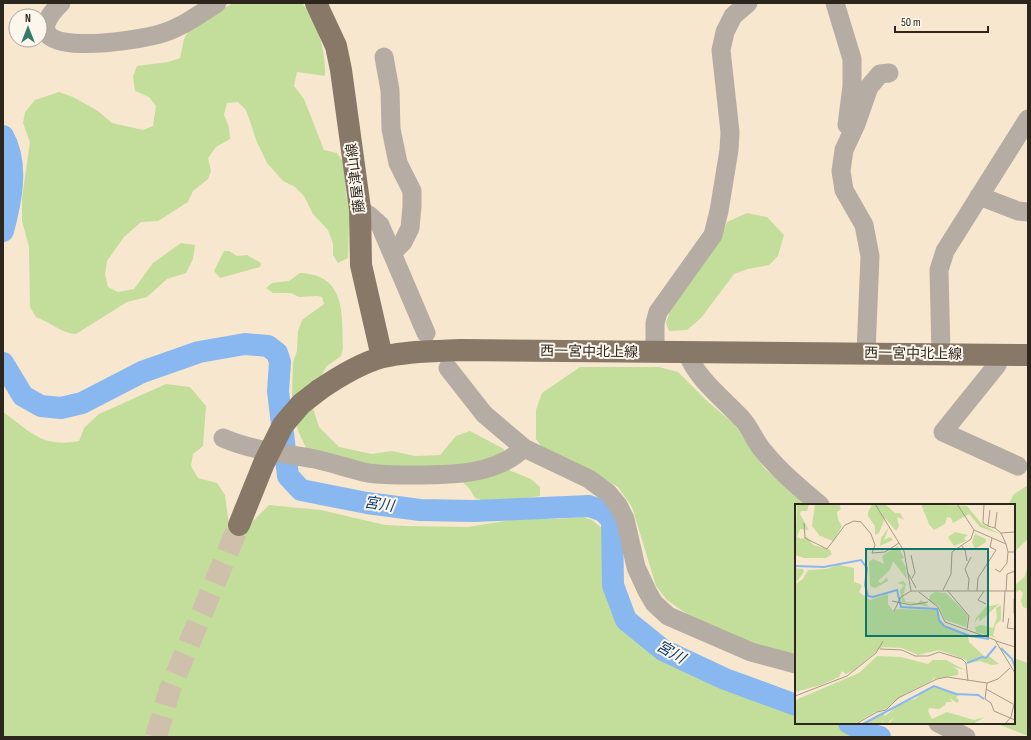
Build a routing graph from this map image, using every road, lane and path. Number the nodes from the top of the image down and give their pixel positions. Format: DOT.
graph roads {
  1 [pos="61,3"];
  2 [pos="217,3"];
  3 [pos="316,3"];
  4 [pos="748,3"];
  5 [pos="835,3"];
  6 [pos="384,57"];
  7 [pos="889,73"];
  8 [pos="1028,118"];
  9 [pos="844,150"];
  10 [pos="979,196"];
  11 [pos="360,209"];
  12 [pos="1028,212"];
  13 [pos="392,252"];
  14 [pos="426,333"];
  15 [pos="655,352"];
  16 [pos="687,352"];
  17 [pos="866,353"];
  18 [pos="941,354"];
  19 [pos="1000,354"];
  20 [pos="1028,354"];
  21 [pos="382,357"];
  22 [pos="448,368"];
  23 [pos="223,438"];
  24 [pos="524,448"];
  25 [pos="1018,466"];
  26 [pos="819,504"];
  27 [pos="239,525"];
  28 [pos="795,664"];
  29 [pos="940,724"];
  30 [pos="966,737"];
  1 -- 2 [label="street"];
  3 -- 11 [label="main road, 藤屋津山線"];
  4 -- 15 [label="street"];
  5 -- 9 [label="street"];
  6 -- 13 [label="street"];
  7 -- 9 [label="street"];
  8 -- 10 [label="street"];
  9 -- 17 [label="street"];
  10 -- 12 [label="street"];
  10 -- 18 [label="street"];
  11 -- 13 [label="street"];
  11 -- 21 [label="main road, 藤屋津山線"];
  13 -- 14 [label="street"];
  15 -- 16 [label="main road, 西一宮中北上線"];
  15 -- 21 [label="main road, 西一宮中北上線"];
  16 -- 17 [label="main road, 西一宮中北上線"];
  16 -- 26 [label="street"];
  17 -- 18 [label="main road, 西一宮中北上線"];
  18 -- 19 [label="main road, 西一宮中北上線"];
  19 -- 20 [label="main road, 西一宮中北上線"];
  19 -- 25 [label="street"];
  21 -- 27 [label="main road, 西一宮中北上線, bridge"];
  22 -- 24 [label="street"];
  23 -- 24 [label="street"];
  24 -- 28 [label="street"];
  29 -- 30 [label="street"];
}
